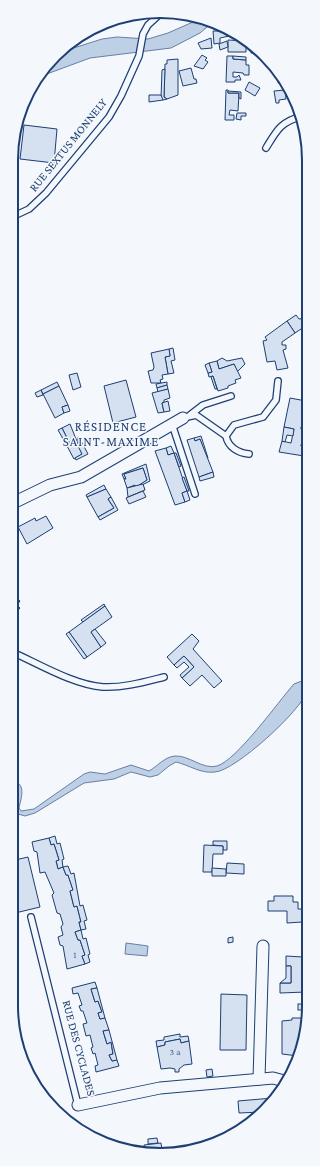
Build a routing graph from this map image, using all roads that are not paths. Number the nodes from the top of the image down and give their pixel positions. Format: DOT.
graph roads {
  1 [pos="156,18"];
  2 [pos="295,118"];
  3 [pos="266,148"];
  4 [pos="18,214"];
  5 [pos="278,381"];
  6 [pos="231,396"];
  7 [pos="186,417"];
  8 [pos="172,424"];
  9 [pos="226,436"];
  10 [pos="249,454"];
  11 [pos="196,494"];
  12 [pos="18,501"];
  13 [pos="18,655"];
  14 [pos="164,677"];
  15 [pos="31,917"];
  16 [pos="263,946"];
  17 [pos="259,1079"];
  18 [pos="281,1080"];
  19 [pos="78,1104"];
  1 -- 4 [label="lane, RUE SEXTUS MONNELY"];
  2 -- 3 [label="lane"];
  5 -- 9 [label="lane"];
  6 -- 7 [label="lane"];
  7 -- 8 [label="street"];
  7 -- 9 [label="lane"];
  8 -- 11 [label="lane"];
  8 -- 12 [label="street"];
  9 -- 10 [label="lane"];
  13 -- 14 [label="lane"];
  15 -- 19 [label="lane, RUE DES CYCLADES"];
  16 -- 17 [label="street"];
  17 -- 18 [label="street, RUE DES CYCLADES"];
  17 -- 19 [label="street, RUE DES CYCLADES"];
}
